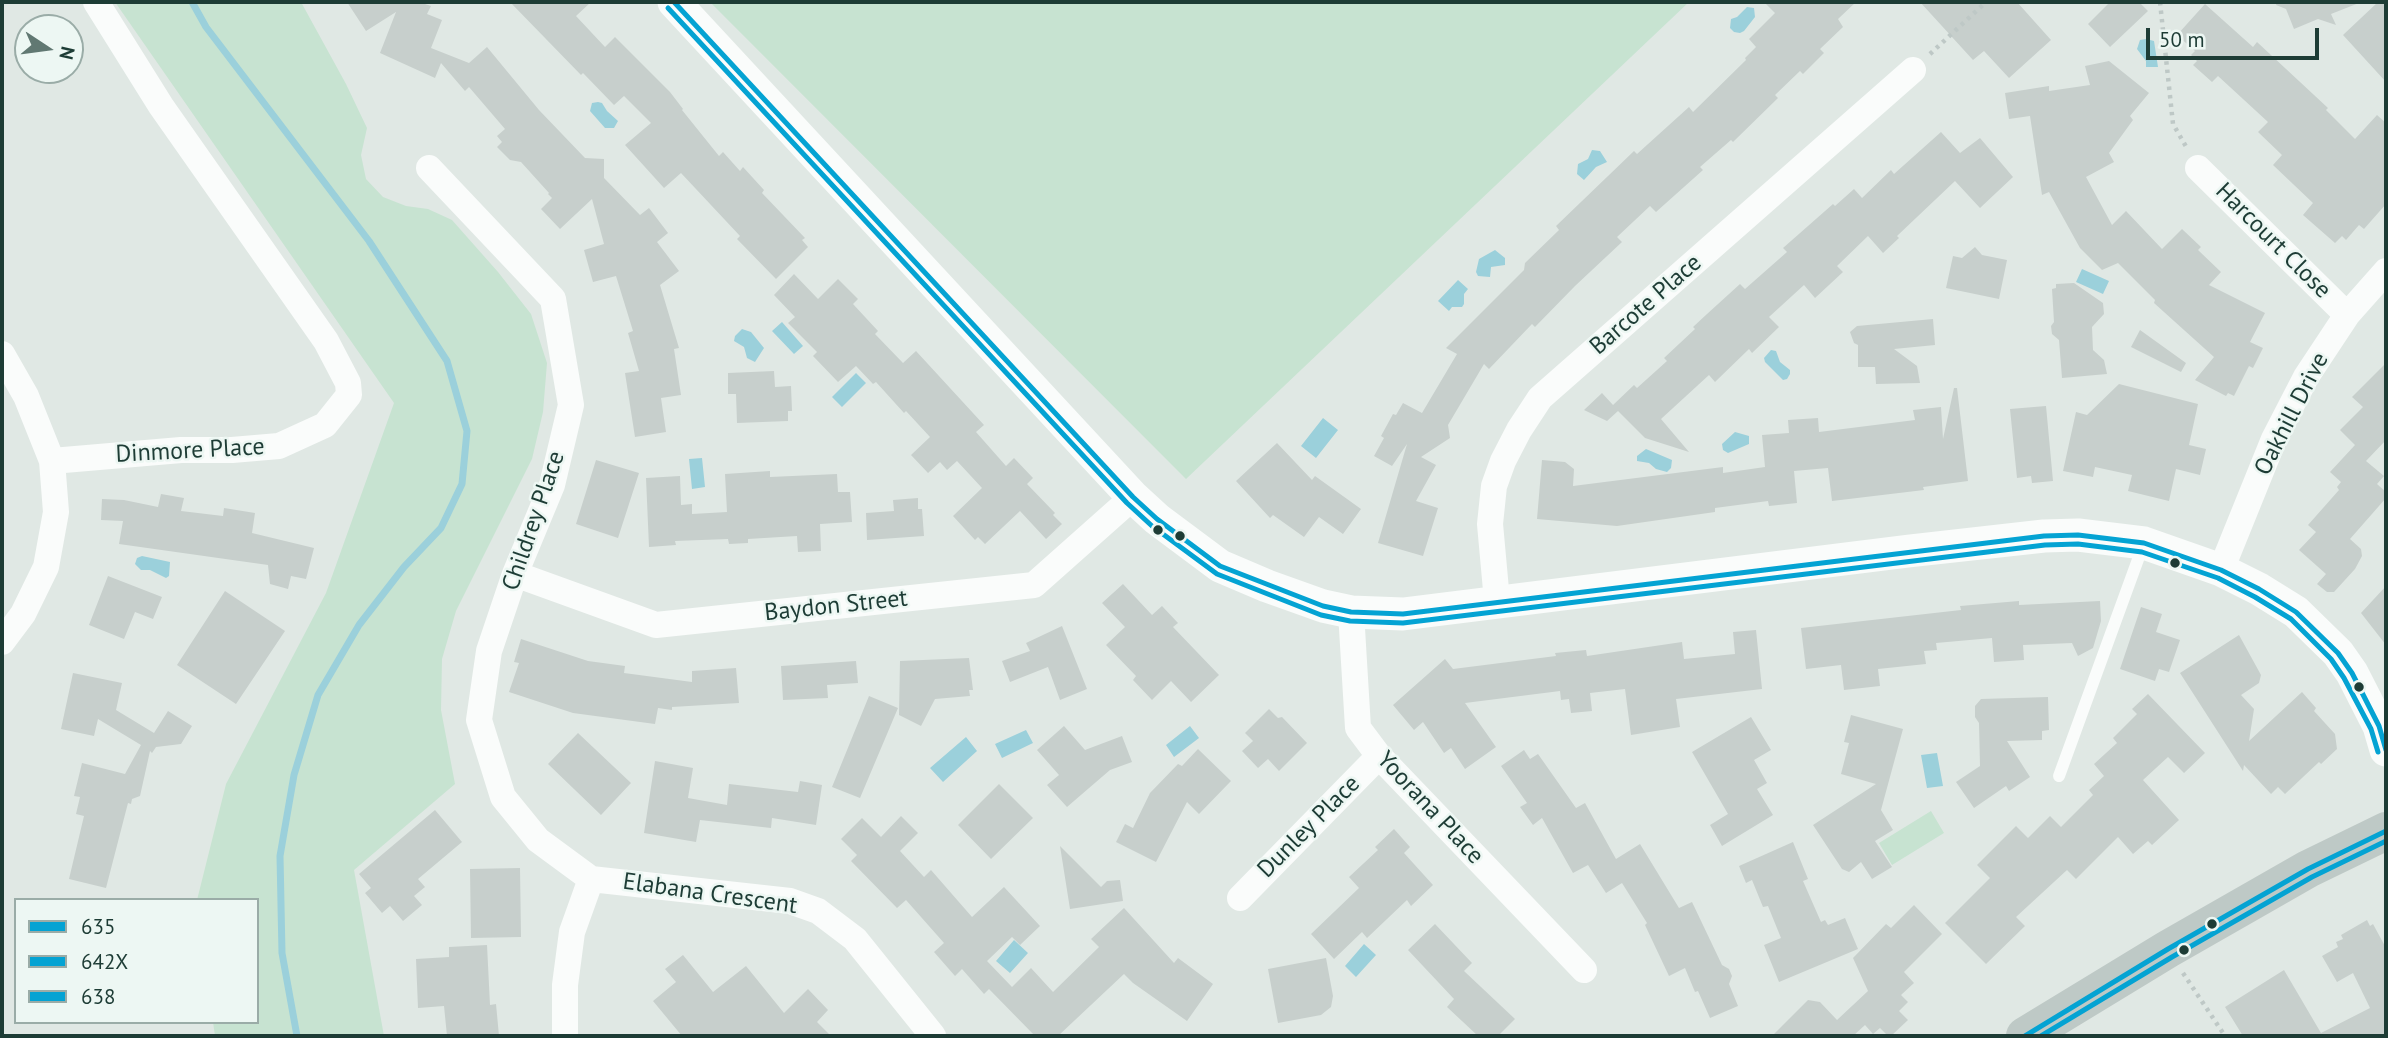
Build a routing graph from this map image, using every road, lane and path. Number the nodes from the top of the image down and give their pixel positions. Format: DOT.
graph roads {
  1 [pos="96,2"];
  2 [pos="674,2"];
  3 [pos="1986,2"];
  4 [pos="2160,2"];
  5 [pos="1913,70"];
  6 [pos="429,168"];
  7 [pos="2199,168"];
  8 [pos="2386,271"];
  9 [pos="2347,315"];
  10 [pos="2,354"];
  11 [pos="52,461"];
  12 [pos="1133,497"];
  13 [pos="2144,543"];
  14 [pos="2221,570"];
  15 [pos="515,574"];
  16 [pos="1497,601"];
  17 [pos="1351,612"];
  18 [pos="2,642"];
  19 [pos="2386,750"];
  20 [pos="1379,757"];
  21 [pos="2059,776"];
  22 [pos="2386,831"];
  23 [pos="591,879"];
  24 [pos="1240,898"];
  25 [pos="2168,949"];
  26 [pos="1584,970"];
  27 [pos="565,1036"];
  28 [pos="933,1036"];
  29 [pos="2025,1036"];
  30 [pos="2225,1036"];
  1 -- 11 [label="street, Dinmore Place"];
  2 -- 12 [label="street"];
  3 -- 5 [label="path"];
  4 -- 7 [label="path"];
  5 -- 16 [label="street, Barcote Place"];
  6 -- 15 [label="street, Childrey Place"];
  7 -- 9 [label="street, Harcourt Close"];
  8 -- 9 [label="street, Oakhill Drive"];
  9 -- 14 [label="street, Oakhill Drive"];
  10 -- 11 [label="street"];
  11 -- 18 [label="street"];
  12 -- 15 [label="street, Baydon Street"];
  12 -- 17 [label="street"];
  13 -- 14 [label="street"];
  13 -- 16 [label="street"];
  13 -- 21 [label="lane"];
  14 -- 19 [label="street"];
  15 -- 23 [label="street, Childrey Place"];
  16 -- 17 [label="street"];
  17 -- 20 [label="street, Yoorana Place"];
  20 -- 24 [label="street, Dunley Place"];
  20 -- 26 [label="street, Yoorana Place"];
  22 -- 25 [label="main road"];
  23 -- 27 [label="street, Elabana Crescent"];
  23 -- 28 [label="street, Elabana Crescent"];
  25 -- 29 [label="main road"];
  25 -- 30 [label="path"];
}
